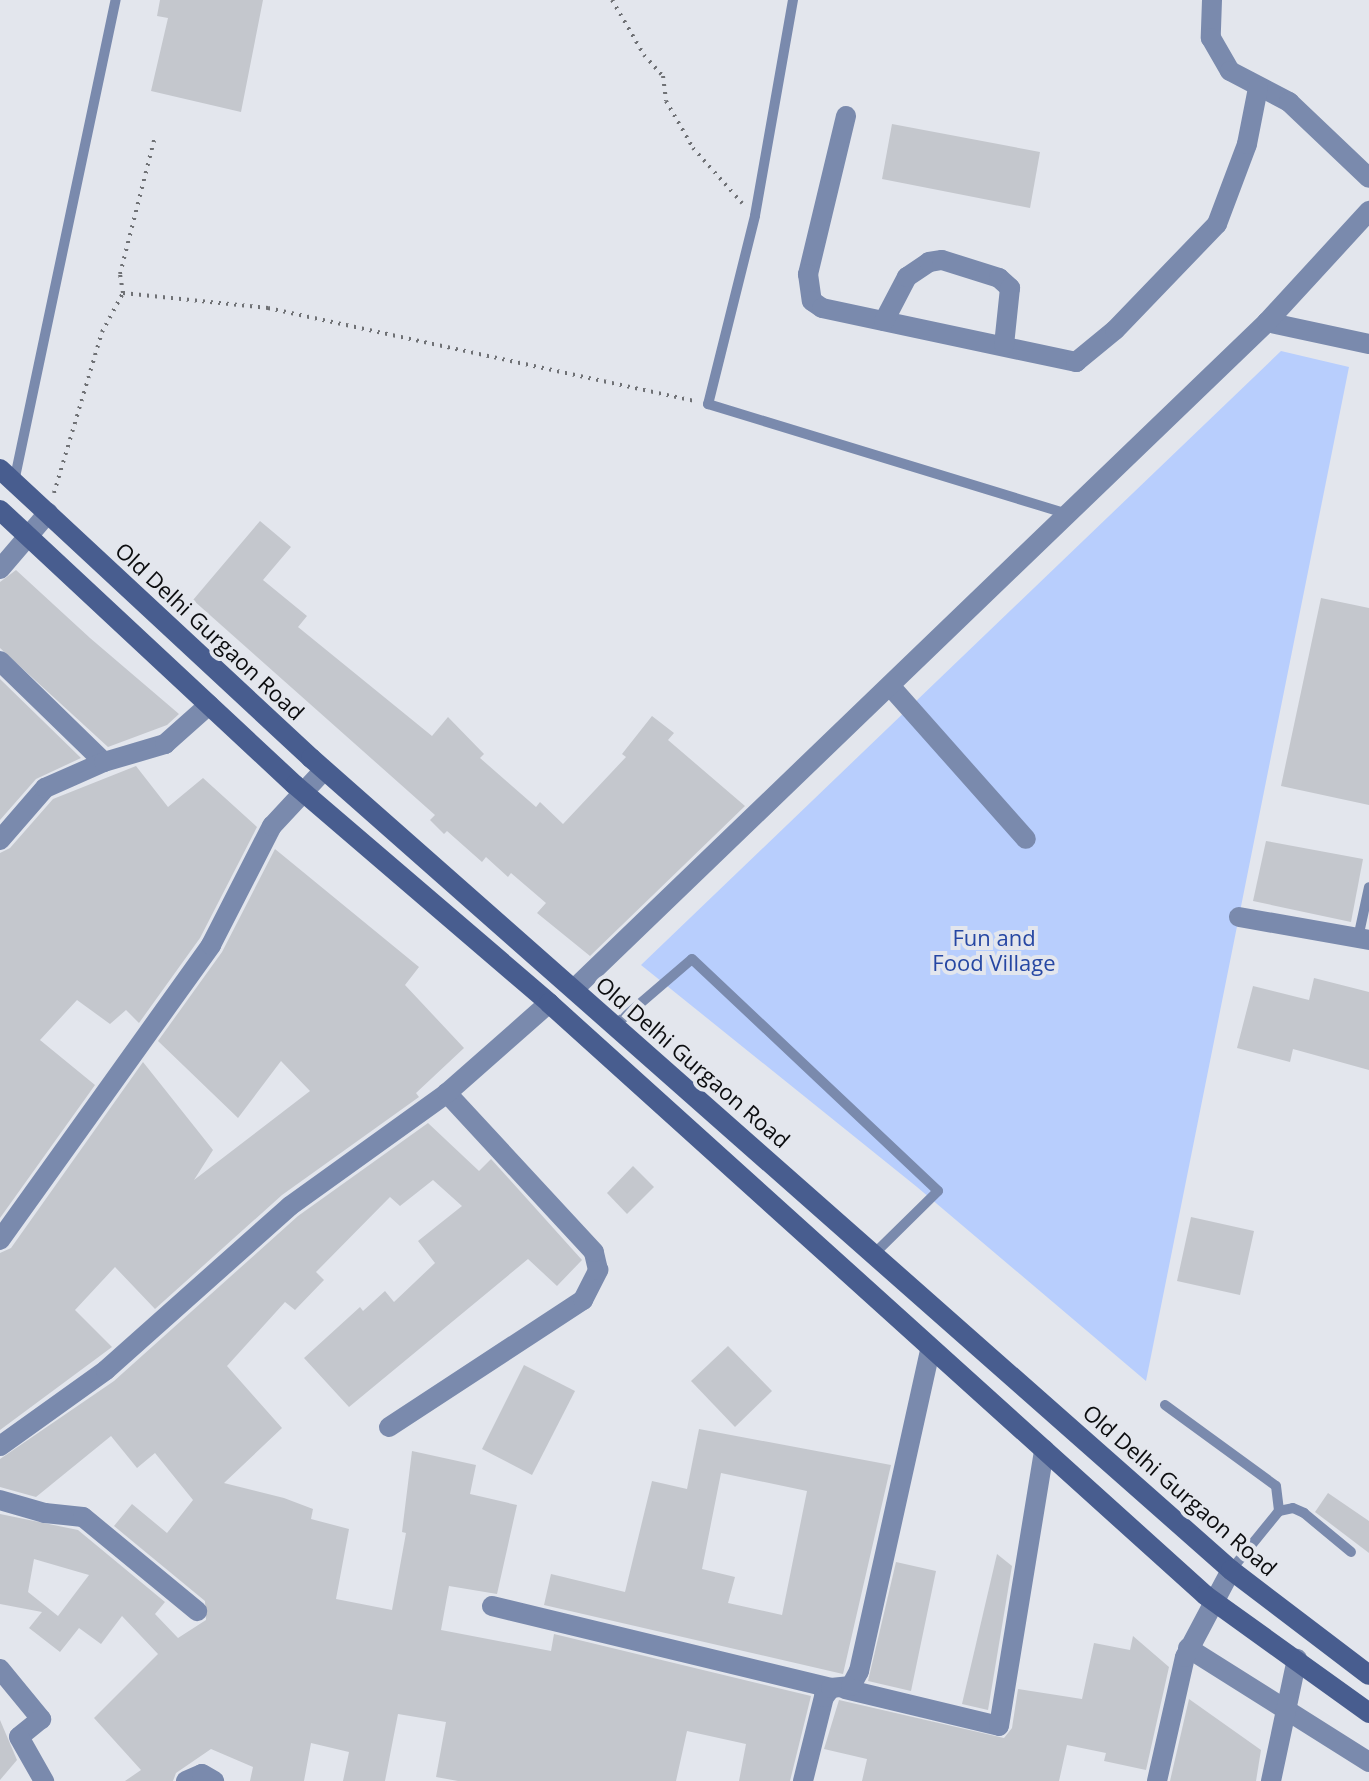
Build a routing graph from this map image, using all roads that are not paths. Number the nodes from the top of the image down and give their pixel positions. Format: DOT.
graph roads {
  1 [pos="116,0"];
  2 [pos="793,0"];
  3 [pos="1212,0"];
  4 [pos="1258,88"];
  5 [pos="846,116"];
  6 [pos="1369,178"];
  7 [pos="1369,211"];
  8 [pos="884,321"];
  9 [pos="1267,322"];
  10 [pos="1369,344"];
  11 [pos="1004,345"];
  12 [pos="7,475"];
  13 [pos="0,510"];
  14 [pos="48,513"];
  15 [pos="1071,515"];
  16 [pos="29,536"];
  17 [pos="0,569"];
  18 [pos="0,661"];
  19 [pos="891,687"];
  20 [pos="209,705"];
  21 [pos="104,762"];
  22 [pos="324,770"];
  23 [pos="302,791"];
  24 [pos="1026,839"];
  25 [pos="0,840"];
  26 [pos="1369,887"];
  27 [pos="1239,917"];
  28 [pos="1363,939"];
  29 [pos="574,989"];
  30 [pos="549,1003"];
  31 [pos="615,1025"];
  32 [pos="447,1093"];
  33 [pos="0,1240"];
  34 [pos="874,1254"];
  35 [pos="930,1351"];
  36 [pos="1165,1405"];
  37 [pos="389,1427"];
  38 [pos="0,1446"];
  39 [pos="1044,1450"];
  40 [pos="0,1500"];
  41 [pos="1279,1511"];
  42 [pos="1351,1552"];
  43 [pos="1231,1570"];
  44 [pos="1213,1600"];
  45 [pos="492,1606"];
  46 [pos="197,1611"];
  47 [pos="1188,1648"];
  48 [pos="1297,1659"];
  49 [pos="0,1669"];
  50 [pos="1369,1675"];
  51 [pos="838,1689"];
  52 [pos="1286,1711"];
  53 [pos="1369,1713"];
  54 [pos="1369,1762"];
  55 [pos="44,1781"];
  56 [pos="186,1781"];
  57 [pos="214,1781"];
  58 [pos="803,1781"];
  59 [pos="1157,1781"];
  60 [pos="1271,1781"];
  1 -- 12 [label="lane"];
  2 -- 15 [label="lane"];
  3 -- 4 [label="street"];
  4 -- 6 [label="street"];
  4 -- 11 [label="street"];
  5 -- 8 [label="street"];
  7 -- 9 [label="street"];
  8 -- 11 [label="street"];
  8 -- 11 [label="street"];
  9 -- 10 [label="street"];
  9 -- 15 [label="street"];
  12 -- 14 [label="main road, Old Delhi Gurgaon Road"];
  13 -- 16 [label="main road"];
  14 -- 16 [label="street"];
  14 -- 22 [label="main road, Old Delhi Gurgaon Road"];
  15 -- 19 [label="street"];
  16 -- 17 [label="street"];
  16 -- 20 [label="main road"];
  18 -- 21 [label="street"];
  19 -- 24 [label="street"];
  19 -- 29 [label="street"];
  20 -- 21 [label="street"];
  20 -- 23 [label="main road"];
  21 -- 25 [label="street"];
  22 -- 23 [label="street"];
  22 -- 29 [label="main road, Old Delhi Gurgaon Road"];
  23 -- 30 [label="main road"];
  23 -- 33 [label="street"];
  26 -- 28 [label="lane"];
  27 -- 28 [label="street"];
  29 -- 31 [label="main road, Old Delhi Gurgaon Road"];
  30 -- 32 [label="street"];
  30 -- 35 [label="main road"];
  31 -- 34 [label="main road, Old Delhi Gurgaon Road"];
  31 -- 34 [label="lane"];
  32 -- 37 [label="street"];
  32 -- 38 [label="street"];
  34 -- 43 [label="main road, Old Delhi Gurgaon Road"];
  35 -- 39 [label="main road"];
  35 -- 51 [label="street"];
  36 -- 41 [label="lane"];
  39 -- 44 [label="main road"];
  39 -- 51 [label="street"];
  40 -- 46 [label="street"];
  41 -- 42 [label="lane"];
  41 -- 43 [label="lane"];
  43 -- 44 [label="street"];
  43 -- 50 [label="main road, Old Delhi Gurgaon Road"];
  44 -- 47 [label="street"];
  44 -- 48 [label="main road"];
  45 -- 51 [label="street"];
  47 -- 52 [label="street"];
  47 -- 59 [label="street"];
  48 -- 52 [label="street"];
  48 -- 53 [label="main road"];
  49 -- 55 [label="street"];
  51 -- 58 [label="street"];
  52 -- 54 [label="street"];
  52 -- 60 [label="street"];
  56 -- 57 [label="street"];
}
